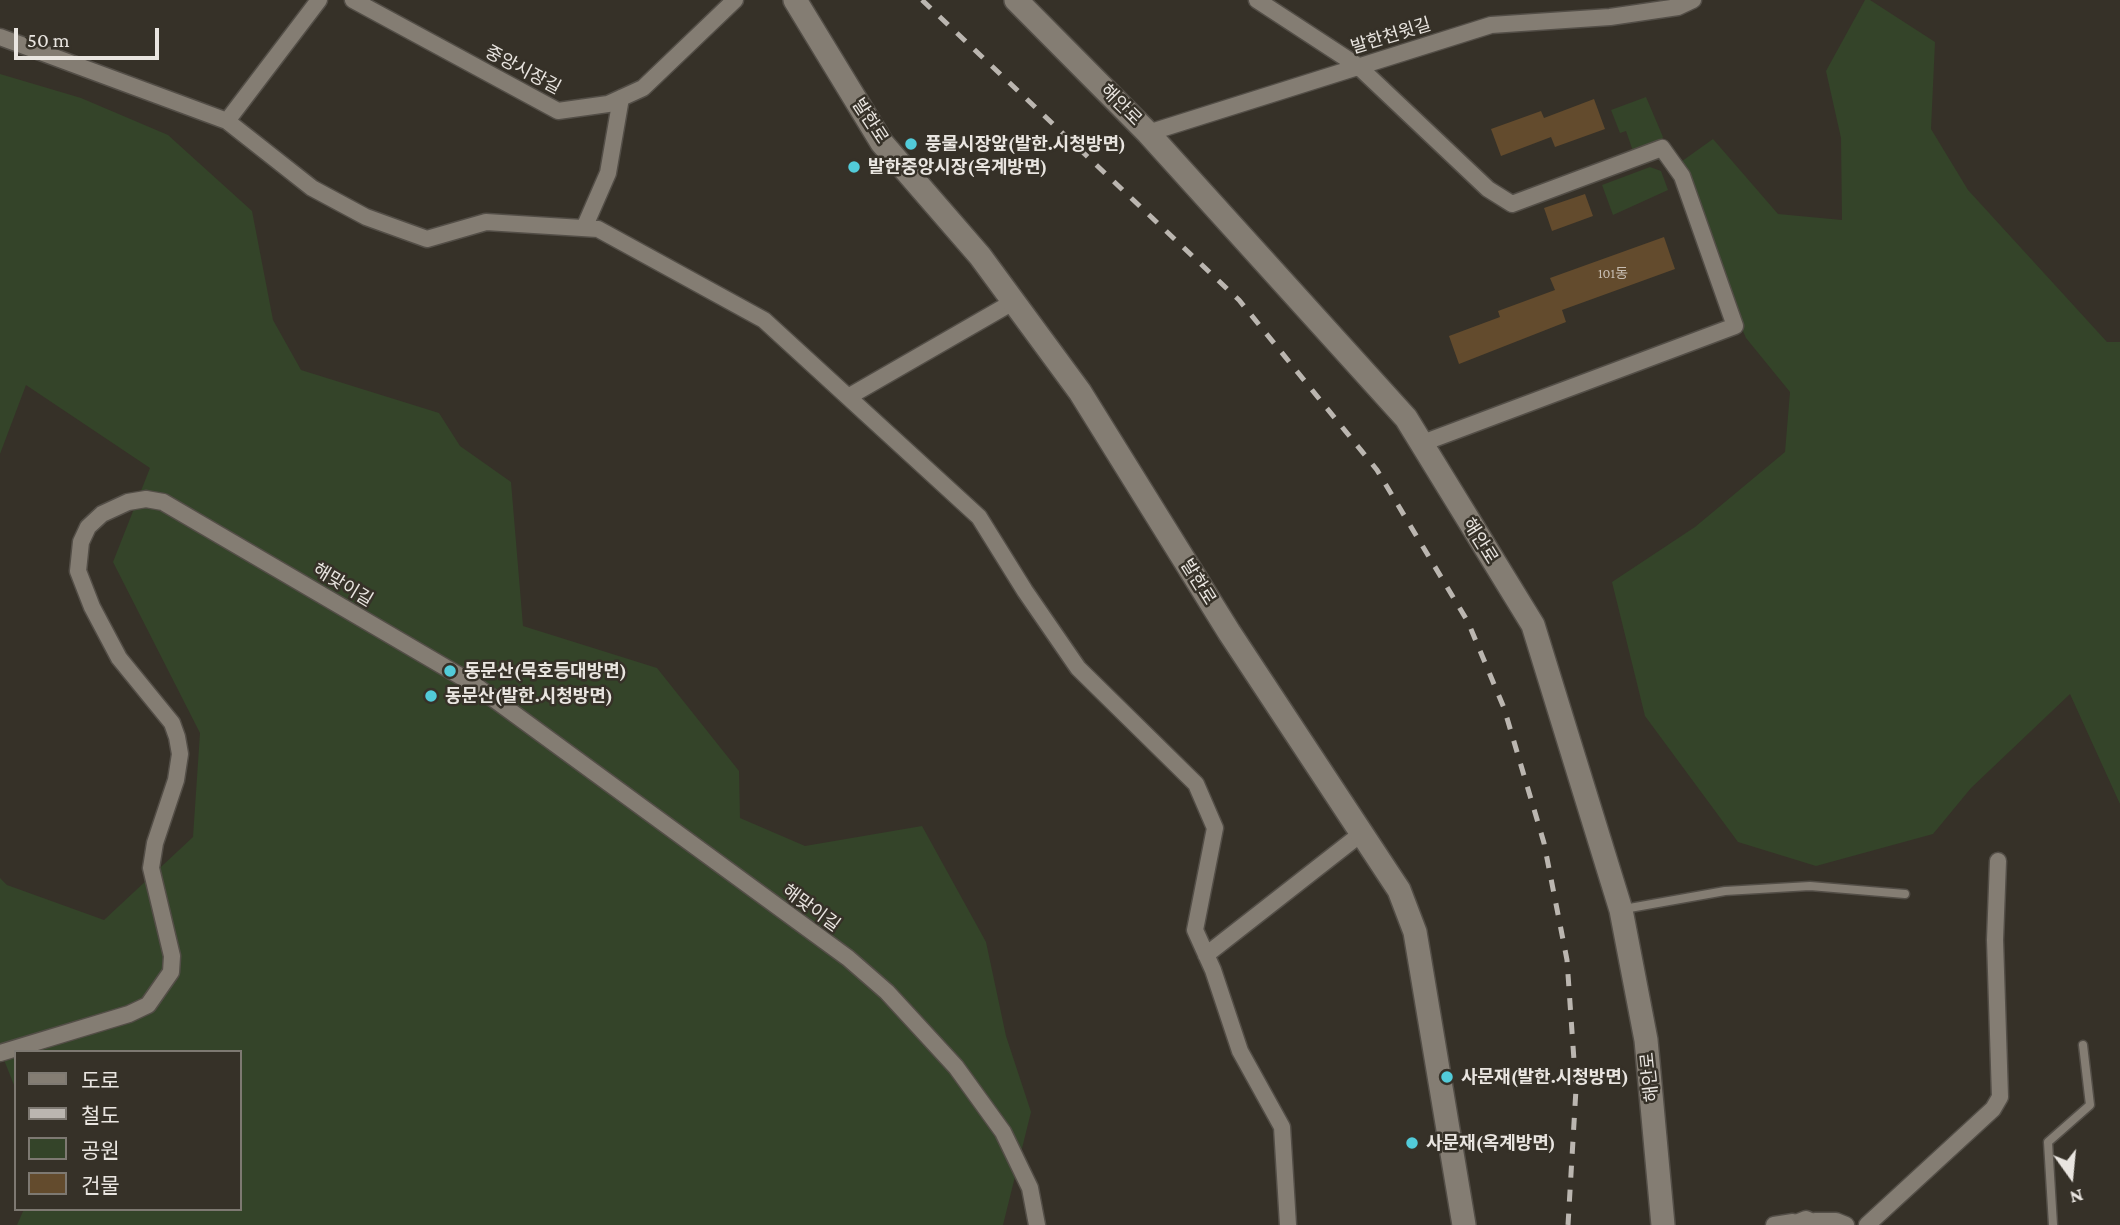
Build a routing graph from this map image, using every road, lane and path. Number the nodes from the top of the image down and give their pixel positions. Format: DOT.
graph roads {
  1 [pos="319,0"];
  2 [pos="353,0"];
  3 [pos="735,0"];
  4 [pos="795,0"];
  5 [pos="1016,0"];
  6 [pos="1257,0"];
  7 [pos="1693,0"];
  8 [pos="0,37"];
  9 [pos="1358,66"];
  10 [pos="621,98"];
  11 [pos="227,121"];
  12 [pos="1148,133"];
  13 [pos="584,228"];
  14 [pos="1013,302"];
  15 [pos="848,397"];
  16 [pos="1420,444"];
  17 [pos="1362,833"];
  18 [pos="1998,861"];
  19 [pos="1905,894"];
  20 [pos="1621,909"];
  21 [pos="1206,955"];
  22 [pos="2083,1045"];
  23 [pos="0,1054"];
  24 [pos="2052,1220"];
  25 [pos="1817,1223"];
  26 [pos="1792,1224"];
  27 [pos="1037,1225"];
  28 [pos="1288,1225"];
  29 [pos="1464,1225"];
  30 [pos="1663,1225"];
  31 [pos="1774,1225"];
  32 [pos="1846,1225"];
  33 [pos="1867,1225"];
  34 [pos="2042,1225"];
  1 -- 11 [label="street"];
  2 -- 10 [label="street, 중앙시장길"];
  3 -- 10 [label="street, 중앙시장길"];
  4 -- 14 [label="street, 발한로"];
  5 -- 12 [label="street, 해안로"];
  6 -- 9 [label="street"];
  7 -- 9 [label="street, 발한천윗길"];
  8 -- 11 [label="street"];
  9 -- 12 [label="street, 발한천윗길"];
  9 -- 16 [label="street"];
  10 -- 13 [label="street"];
  11 -- 13 [label="street"];
  12 -- 16 [label="street, 해안로"];
  13 -- 15 [label="street"];
  14 -- 15 [label="street"];
  14 -- 17 [label="street, 발한로"];
  15 -- 21 [label="street"];
  16 -- 20 [label="street, 해안로"];
  17 -- 21 [label="street"];
  17 -- 29 [label="street, 발한로"];
  18 -- 33 [label="street"];
  19 -- 20 [label="lane"];
  20 -- 30 [label="street, 해안로"];
  21 -- 28 [label="street"];
  22 -- 24 [label="lane"];
  23 -- 27 [label="street, 해맞이길"];
  24 -- 34 [label="lane"];
  25 -- 26 [label="street"];
  25 -- 32 [label="street"];
  26 -- 31 [label="street"];
}
